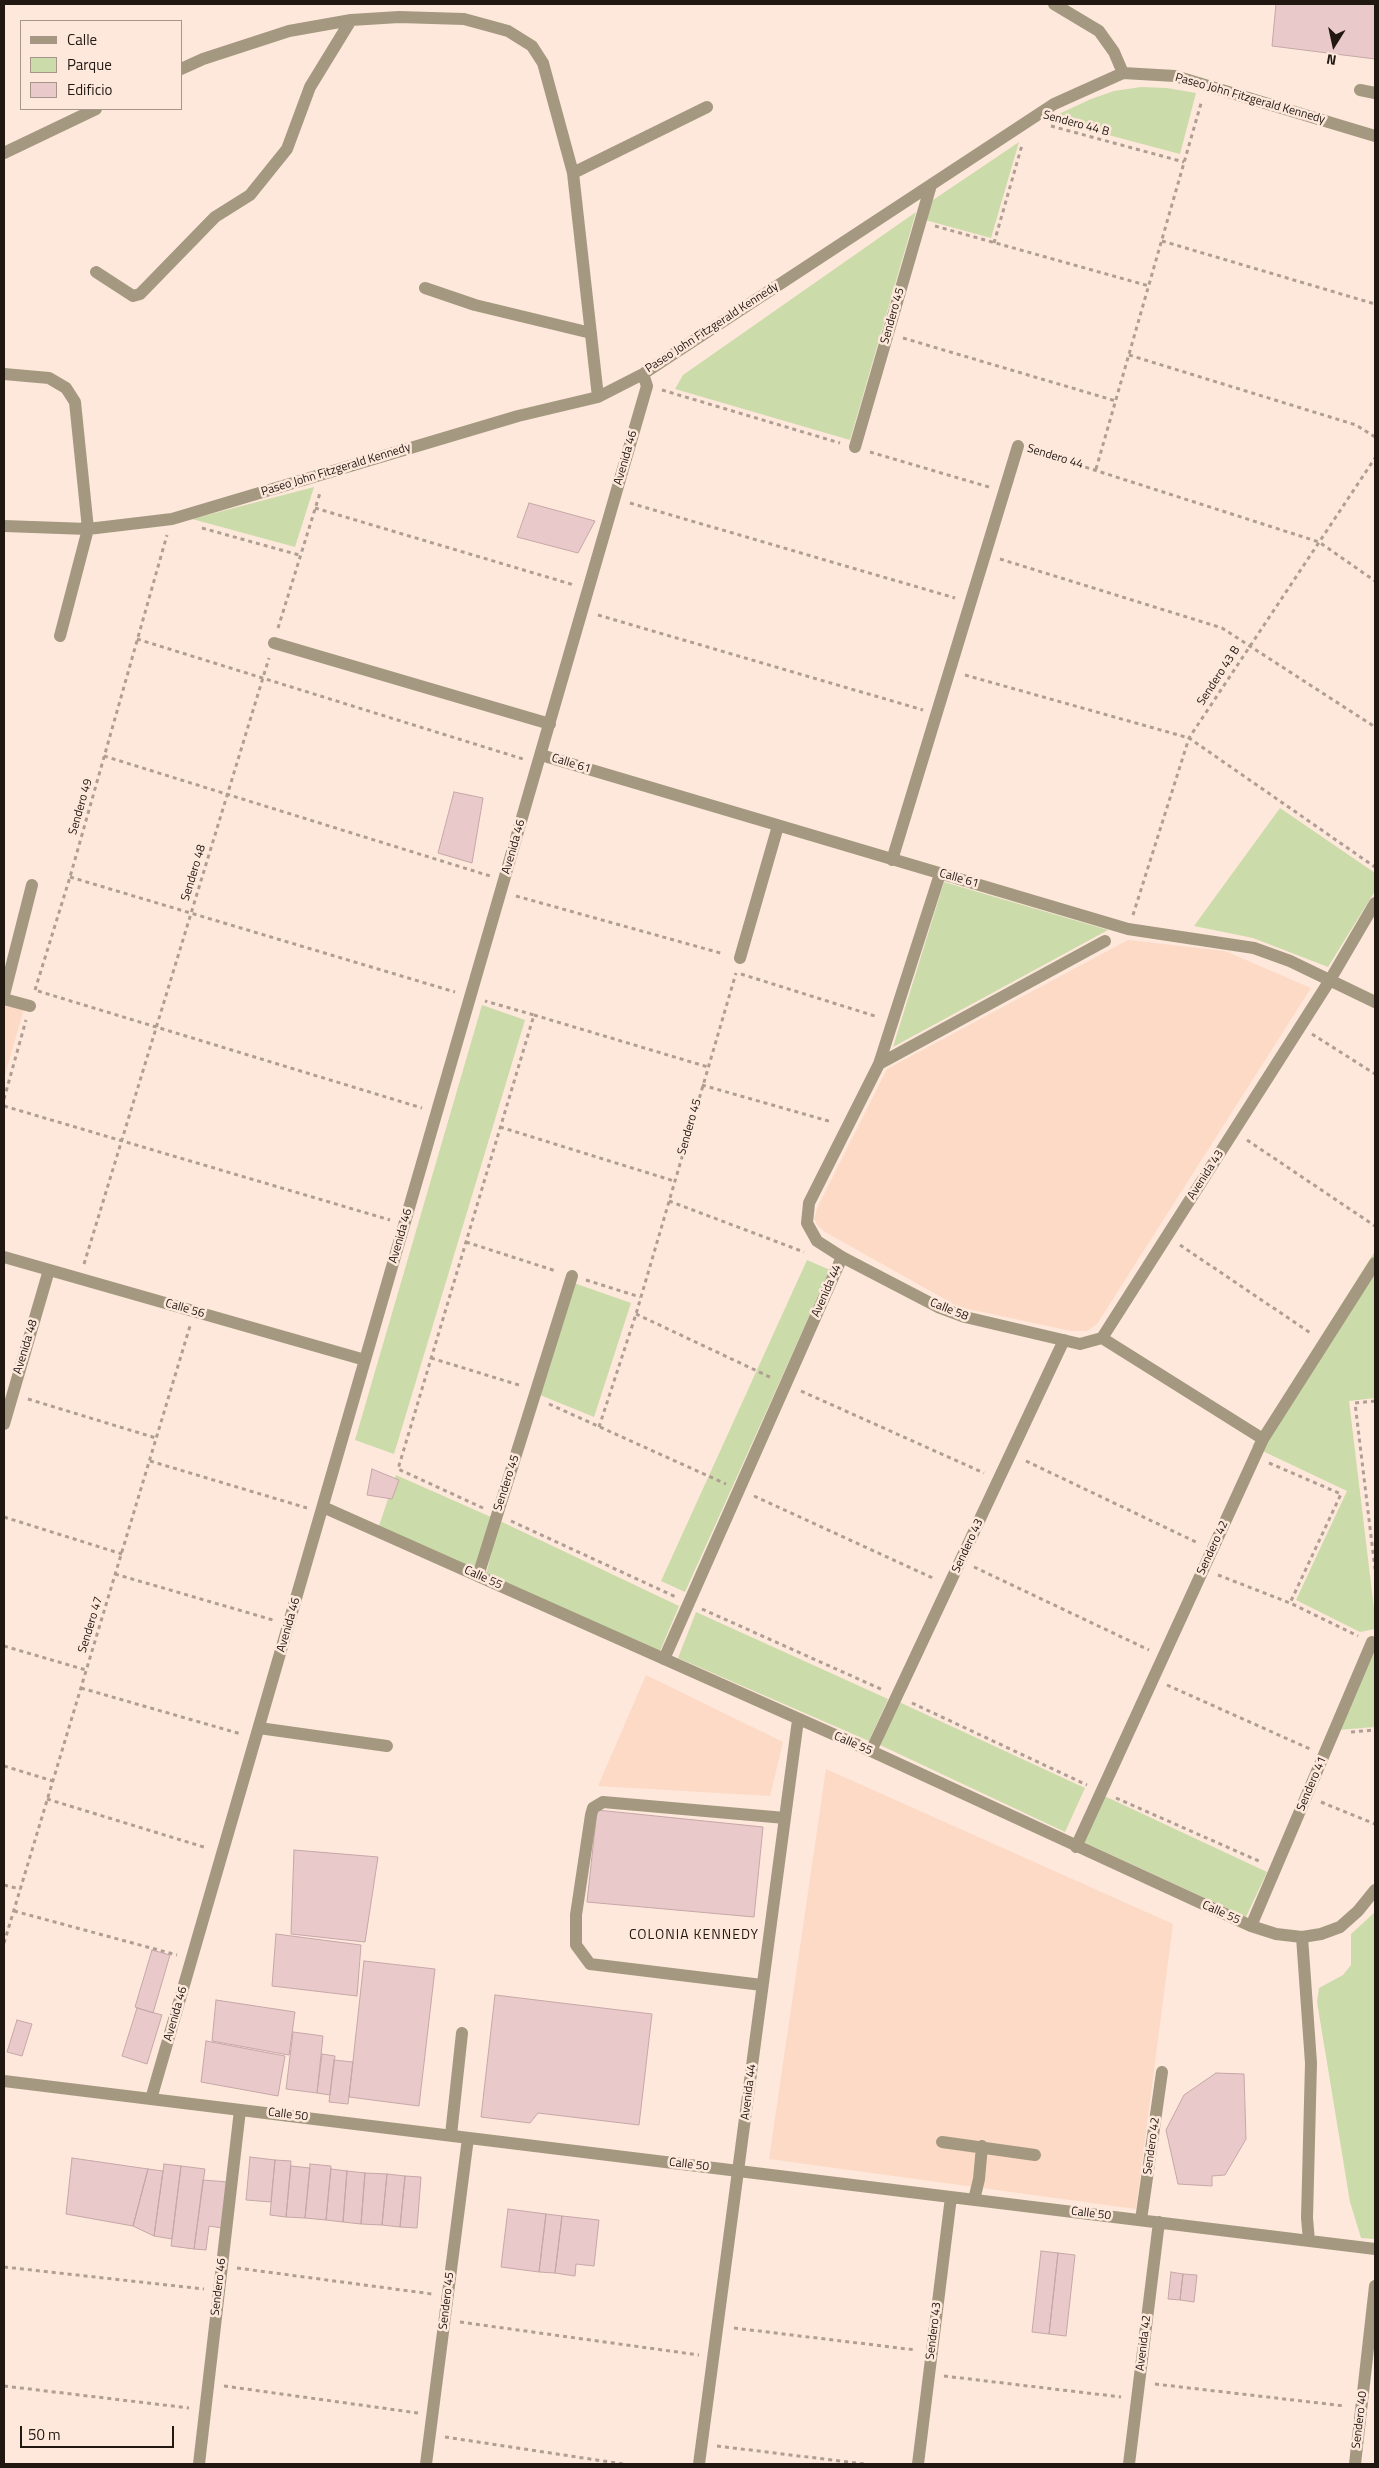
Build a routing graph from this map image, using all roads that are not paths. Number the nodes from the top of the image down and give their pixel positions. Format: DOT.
graph roads {
  1 [pos="1054,4"];
  2 [pos="398,10"];
  3 [pos="351,20"];
  4 [pos="182,69"];
  5 [pos="1123,73"];
  6 [pos="1360,90"];
  7 [pos="1375,93"];
  8 [pos="708,107"];
  9 [pos="94,110"];
  10 [pos="1375,136"];
  11 [pos="4,153"];
  12 [pos="573,173"];
  13 [pos="931,185"];
  14 [pos="96,272"];
  15 [pos="425,288"];
  16 [pos="591,333"];
  17 [pos="4,374"];
  18 [pos="645,380"];
  19 [pos="598,396"];
  20 [pos="1018,446"];
  21 [pos="854,447"];
  22 [pos="4,526"];
  23 [pos="88,529"];
  24 [pos="60,636"];
  25 [pos="274,643"];
  26 [pos="550,724"];
  27 [pos="540,759"];
  28 [pos="778,826"];
  29 [pos="892,860"];
  30 [pos="940,874"];
  31 [pos="32,885"];
  32 [pos="1375,903"];
  33 [pos="1105,941"];
  34 [pos="740,958"];
  35 [pos="1330,980"];
  36 [pos="4,997"];
  37 [pos="1375,1002"];
  38 [pos="30,1006"];
  39 [pos="879,1064"];
  40 [pos="4,1257"];
  41 [pos="842,1257"];
  42 [pos="1375,1263"];
  43 [pos="49,1270"];
  44 [pos="572,1276"];
  45 [pos="1102,1338"];
  46 [pos="1064,1340"];
  47 [pos="365,1360"];
  48 [pos="4,1424"];
  49 [pos="1263,1439"];
  50 [pos="322,1510"];
  51 [pos="478,1576"];
  52 [pos="1372,1642"];
  53 [pos="664,1659"];
  54 [pos="798,1720"];
  55 [pos="257,1733"];
  56 [pos="387,1746"];
  57 [pos="871,1751"];
  58 [pos="785,1818"];
  59 [pos="1076,1847"];
  60 [pos="1375,1890"];
  61 [pos="1252,1926"];
  62 [pos="1302,1937"];
  63 [pos="762,1985"];
  64 [pos="462,2033"];
  65 [pos="1162,2072"];
  66 [pos="4,2081"];
  67 [pos="151,2099"];
  68 [pos="240,2110"];
  69 [pos="451,2135"];
  70 [pos="468,2138"];
  71 [pos="942,2142"];
  72 [pos="982,2146"];
  73 [pos="1035,2155"];
  74 [pos="738,2171"];
  75 [pos="951,2197"];
  76 [pos="974,2200"];
  77 [pos="1142,2220"];
  78 [pos="1159,2222"];
  79 [pos="1309,2241"];
  80 [pos="1375,2249"];
  81 [pos="1375,2286"];
  82 [pos="199,2464"];
  83 [pos="426,2464"];
  84 [pos="699,2464"];
  85 [pos="918,2464"];
  86 [pos="1129,2464"];
  87 [pos="1354,2464"];
  1 -- 5 [label="street"];
  2 -- 3 [label="street"];
  2 -- 12 [label="street"];
  3 -- 4 [label="street"];
  3 -- 14 [label="street"];
  5 -- 10 [label="street, Paseo John Fitzgerald Kennedy"];
  5 -- 13 [label="street, Paseo John Fitzgerald Kennedy"];
  6 -- 7 [label="street"];
  8 -- 12 [label="street"];
  9 -- 11 [label="street"];
  12 -- 16 [label="street"];
  13 -- 18 [label="street, Paseo John Fitzgerald Kennedy"];
  13 -- 21 [label="street, Sendero 45"];
  15 -- 16 [label="street"];
  16 -- 19 [label="street"];
  17 -- 23 [label="street"];
  18 -- 19 [label="street, Paseo John Fitzgerald Kennedy"];
  18 -- 26 [label="street, Avenida 46"];
  19 -- 23 [label="street, Paseo John Fitzgerald Kennedy"];
  20 -- 29 [label="street, Sendero 44"];
  22 -- 23 [label="street, Paseo John Fitzgerald Kennedy"];
  23 -- 24 [label="street"];
  25 -- 26 [label="street"];
  26 -- 27 [label="street, Avenida 46"];
  27 -- 28 [label="street, Calle 61"];
  27 -- 47 [label="street, Avenida 46"];
  28 -- 29 [label="street, Calle 61"];
  28 -- 34 [label="street"];
  29 -- 30 [label="street, Calle 61"];
  30 -- 35 [label="street, Calle 61"];
  30 -- 39 [label="street, Avenida 44"];
  31 -- 36 [label="street"];
  32 -- 35 [label="street"];
  33 -- 39 [label="street"];
  35 -- 37 [label="street, Calle 61"];
  35 -- 45 [label="street, Avenida 43"];
  36 -- 38 [label="street"];
  39 -- 41 [label="street, Avenida 44"];
  40 -- 43 [label="street, Calle 56"];
  41 -- 46 [label="street, Calle 58"];
  41 -- 53 [label="street, Avenida 44"];
  42 -- 49 [label="street, Sendero 42"];
  43 -- 47 [label="street, Calle 56"];
  43 -- 48 [label="street, Avenida 48"];
  44 -- 51 [label="street, Sendero 45"];
  45 -- 46 [label="street"];
  45 -- 49 [label="street"];
  46 -- 57 [label="street, Sendero 43"];
  47 -- 50 [label="street, Avenida 46"];
  49 -- 59 [label="street, Sendero 42"];
  50 -- 51 [label="street, Calle 55"];
  50 -- 55 [label="street, Avenida 46"];
  51 -- 53 [label="street, Calle 55"];
  52 -- 61 [label="street, Sendero 41"];
  53 -- 54 [label="street, Calle 55"];
  54 -- 57 [label="street, Calle 55"];
  54 -- 58 [label="street, Avenida 44"];
  55 -- 56 [label="street"];
  55 -- 67 [label="street, Avenida 46"];
  57 -- 59 [label="street, Calle 55"];
  58 -- 63 [label="street, Avenida 44"];
  58 -- 63 [label="street"];
  59 -- 61 [label="street, Calle 55"];
  60 -- 62 [label="street, Calle 55"];
  61 -- 62 [label="street, Calle 55"];
  62 -- 79 [label="street"];
  63 -- 74 [label="street, Avenida 44"];
  64 -- 69 [label="street"];
  65 -- 77 [label="street, Sendero 42"];
  66 -- 67 [label="street, Calle 50"];
  67 -- 68 [label="street, Calle 50"];
  68 -- 69 [label="street, Calle 50"];
  68 -- 82 [label="street, Sendero 46"];
  69 -- 70 [label="street, Calle 50"];
  70 -- 74 [label="street, Calle 50"];
  70 -- 83 [label="street, Sendero 45"];
  71 -- 72 [label="street"];
  72 -- 73 [label="street"];
  72 -- 76 [label="street"];
  74 -- 75 [label="street, Calle 50"];
  74 -- 84 [label="street, Avenida 44"];
  75 -- 76 [label="street, Calle 50"];
  75 -- 85 [label="street, Sendero 43"];
  76 -- 77 [label="street, Calle 50"];
  77 -- 78 [label="street, Calle 50"];
  78 -- 79 [label="street, Calle 50"];
  78 -- 86 [label="street, Avenida 42"];
  79 -- 80 [label="street, Calle 50"];
  81 -- 87 [label="street, Sendero 40"];
}
